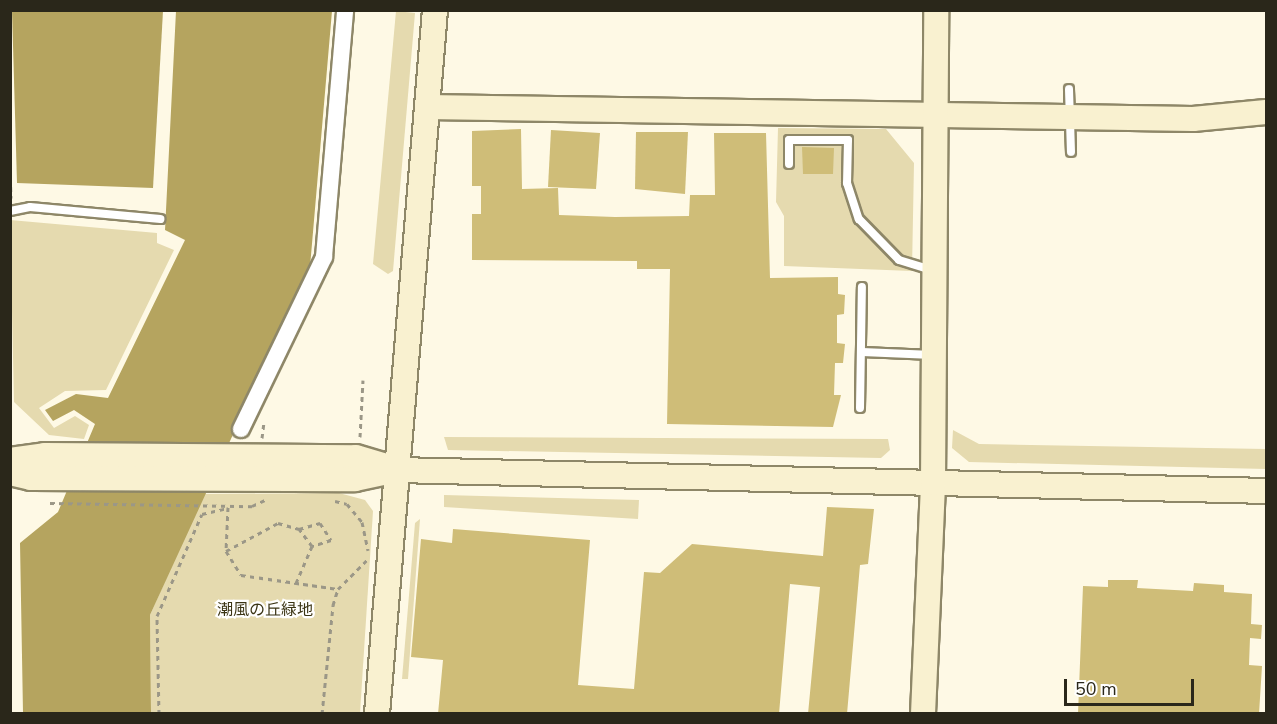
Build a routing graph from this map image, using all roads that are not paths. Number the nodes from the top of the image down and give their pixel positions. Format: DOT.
graph roads {
  1 [pos="345,10"];
  2 [pos="435,10"];
  3 [pos="936,10"];
  4 [pos="1069,89"];
  5 [pos="426,107"];
  6 [pos="1266,112"];
  7 [pos="934,116"];
  8 [pos="1069,117"];
  9 [pos="1071,152"];
  10 [pos="789,164"];
  11 [pos="11,211"];
  12 [pos="160,219"];
  13 [pos="934,271"];
  14 [pos="862,287"];
  15 [pos="862,352"];
  16 [pos="934,356"];
  17 [pos="860,408"];
  18 [pos="240,429"];
  19 [pos="10,460"];
  20 [pos="44,466"];
  21 [pos="397,470"];
  22 [pos="10,472"];
  23 [pos="933,483"];
  24 [pos="1266,491"];
  25 [pos="377,714"];
  26 [pos="923,714"];
  1 -- 18 [label="street"];
  2 -- 5 [label="street"];
  3 -- 7 [label="street"];
  4 -- 8 [label="lane"];
  5 -- 7 [label="street"];
  5 -- 21 [label="street"];
  6 -- 8 [label="street"];
  7 -- 8 [label="street"];
  7 -- 13 [label="street"];
  8 -- 9 [label="lane"];
  10 -- 13 [label="lane"];
  11 -- 12 [label="lane"];
  13 -- 16 [label="street"];
  14 -- 15 [label="lane"];
  15 -- 16 [label="lane"];
  15 -- 17 [label="lane"];
  16 -- 23 [label="street"];
  19 -- 20 [label="street"];
  20 -- 21 [label="street"];
  20 -- 21 [label="street"];
  20 -- 22 [label="street"];
  21 -- 23 [label="street"];
  21 -- 25 [label="street"];
  23 -- 24 [label="street"];
  23 -- 26 [label="street"];
}
